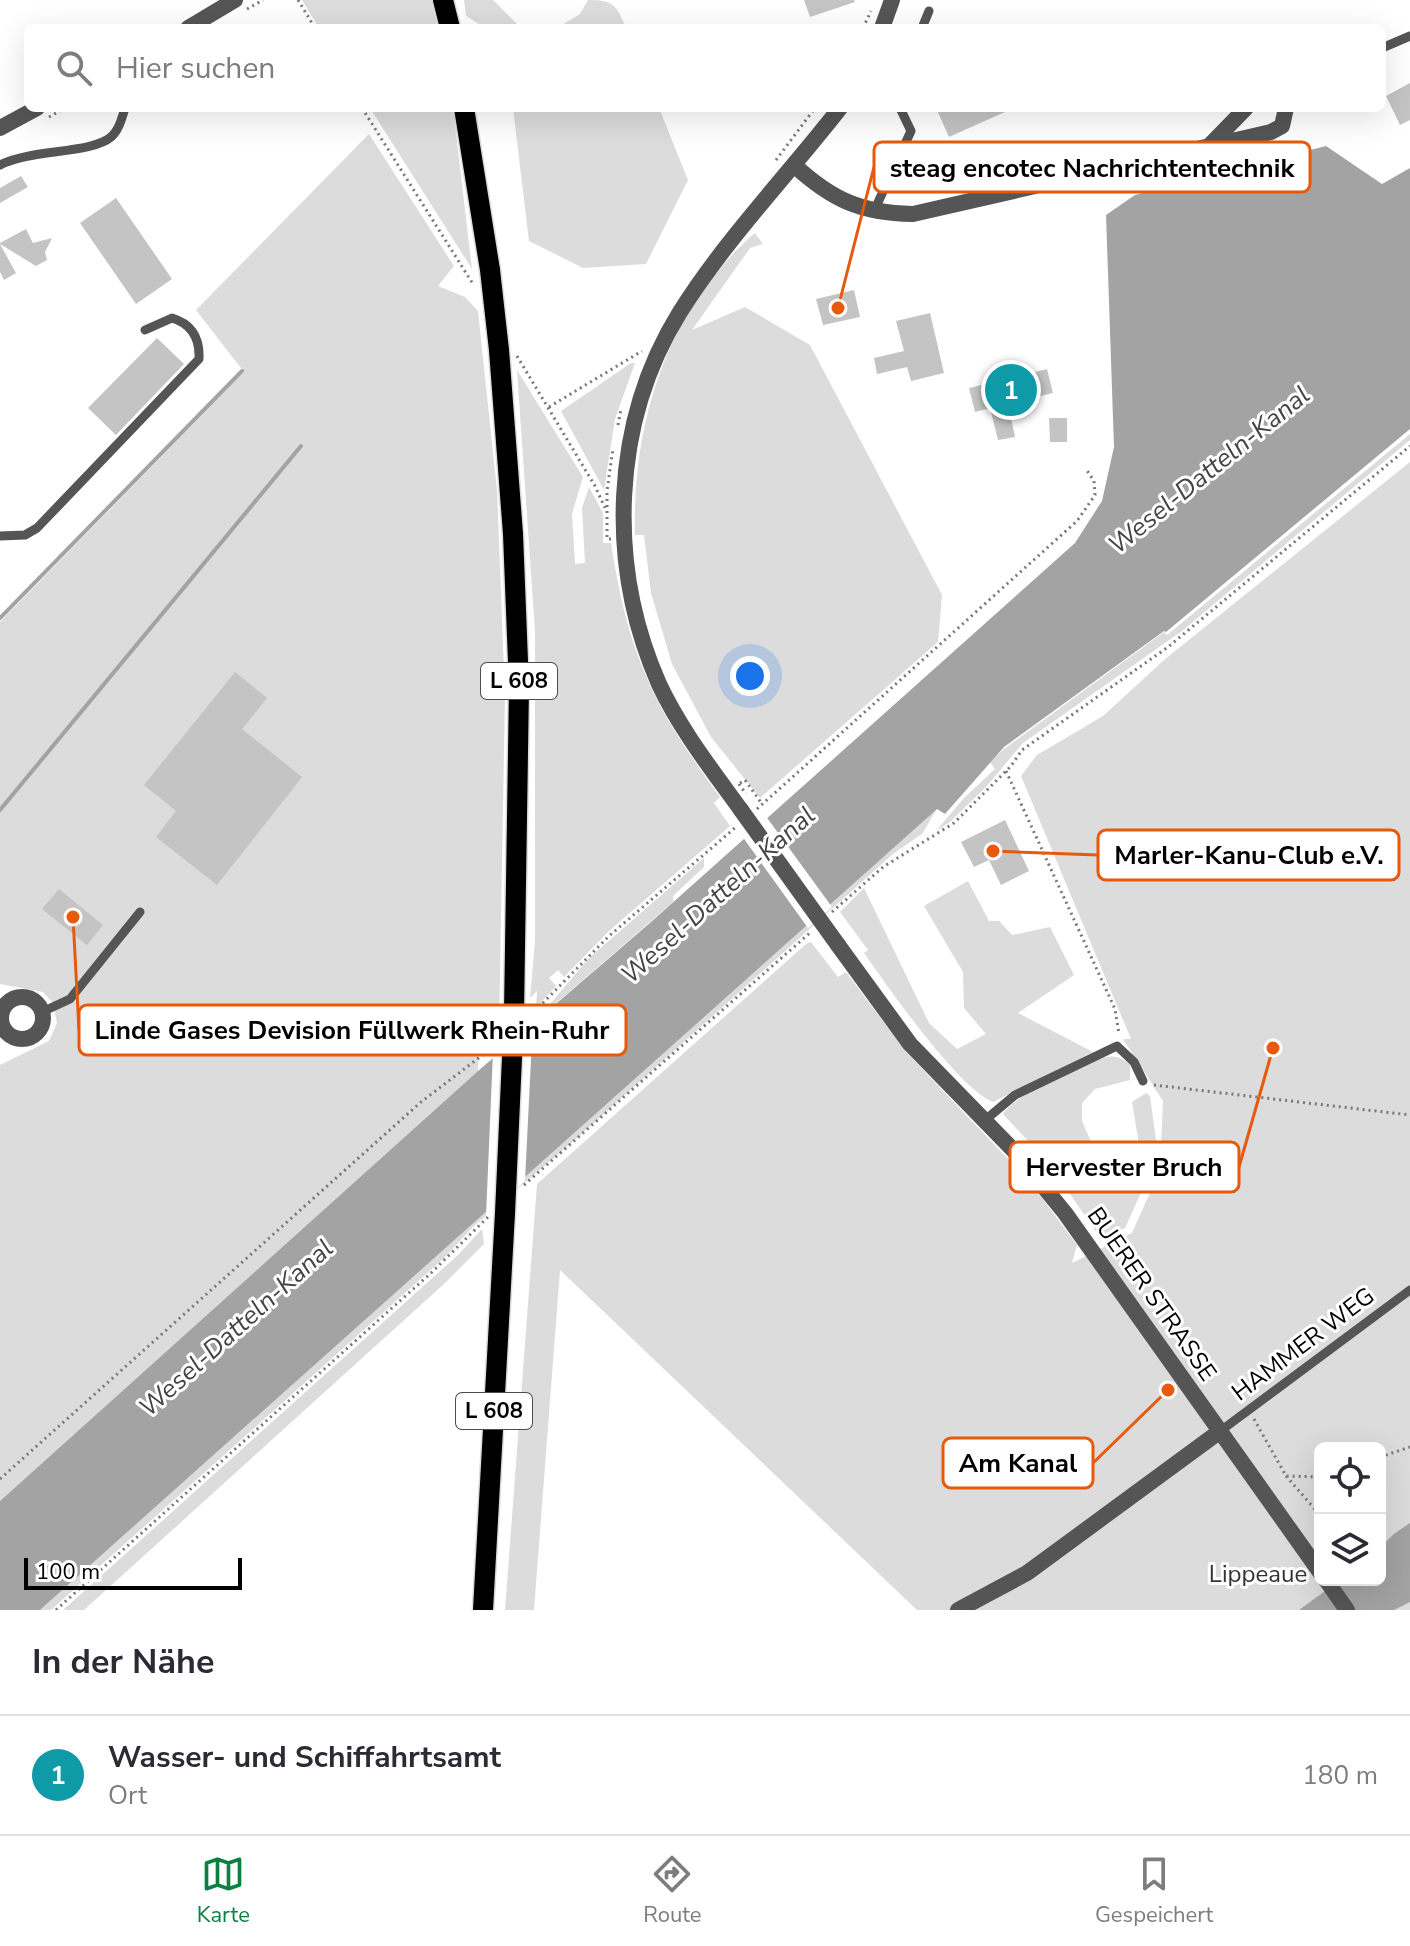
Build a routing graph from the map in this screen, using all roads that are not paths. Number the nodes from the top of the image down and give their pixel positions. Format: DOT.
graph roads {
  1 [pos="235,0"];
  2 [pos="443,0"];
  3 [pos="892,0"];
  4 [pos="929,11"];
  5 [pos="195,24"];
  6 [pos="449,24"];
  7 [pos="883,24"];
  8 [pos="924,24"];
  9 [pos="1410,36"];
  10 [pos="1386,46"];
  11 [pos="30,112"];
  12 [pos="123,112"];
  13 [pos="465,112"];
  14 [pos="837,112"];
  15 [pos="902,112"];
  16 [pos="1242,112"];
  17 [pos="1286,112"];
  18 [pos="0,128"];
  19 [pos="1208,147"];
  20 [pos="0,165"];
  21 [pos="794,165"];
  22 [pos="874,211"];
  23 [pos="145,330"];
  24 [pos="0,536"];
  25 [pos="140,912"];
  26 [pos="1,1009"];
  27 [pos="42,1012"];
  28 [pos="1143,1081"];
  29 [pos="984,1121"];
  30 [pos="1410,1290"];
  31 [pos="1219,1432"];
  32 [pos="1314,1564"];
  33 [pos="1330,1586"];
  34 [pos="483,1610"];
  35 [pos="958,1610"];
  36 [pos="1347,1610"];
  1 -- 5 [label="street"];
  2 -- 6 [label="main road"];
  3 -- 7 [label="street"];
  4 -- 8 [label="lane"];
  9 -- 10 [label="lane"];
  11 -- 18 [label="street"];
  12 -- 20 [label="lane"];
  13 -- 34 [label="main road, L 608, bridge"];
  14 -- 21 [label="street"];
  15 -- 22 [label="lane"];
  16 -- 19 [label="street"];
  17 -- 19 [label="street"];
  19 -- 22 [label="street"];
  21 -- 22 [label="street"];
  21 -- 29 [label="street, BUERER STRASSE, bridge"];
  23 -- 24 [label="lane"];
  25 -- 27 [label="lane"];
  26 -- 27 [label="street"];
  26 -- 27 [label="street"];
  28 -- 29 [label="lane"];
  29 -- 31 [label="street, BUERER STRASSE"];
  30 -- 31 [label="lane, HAMMER WEG"];
  31 -- 32 [label="street, BUERER STRASSE"];
  31 -- 35 [label="street"];
  33 -- 36 [label="street"];
}
